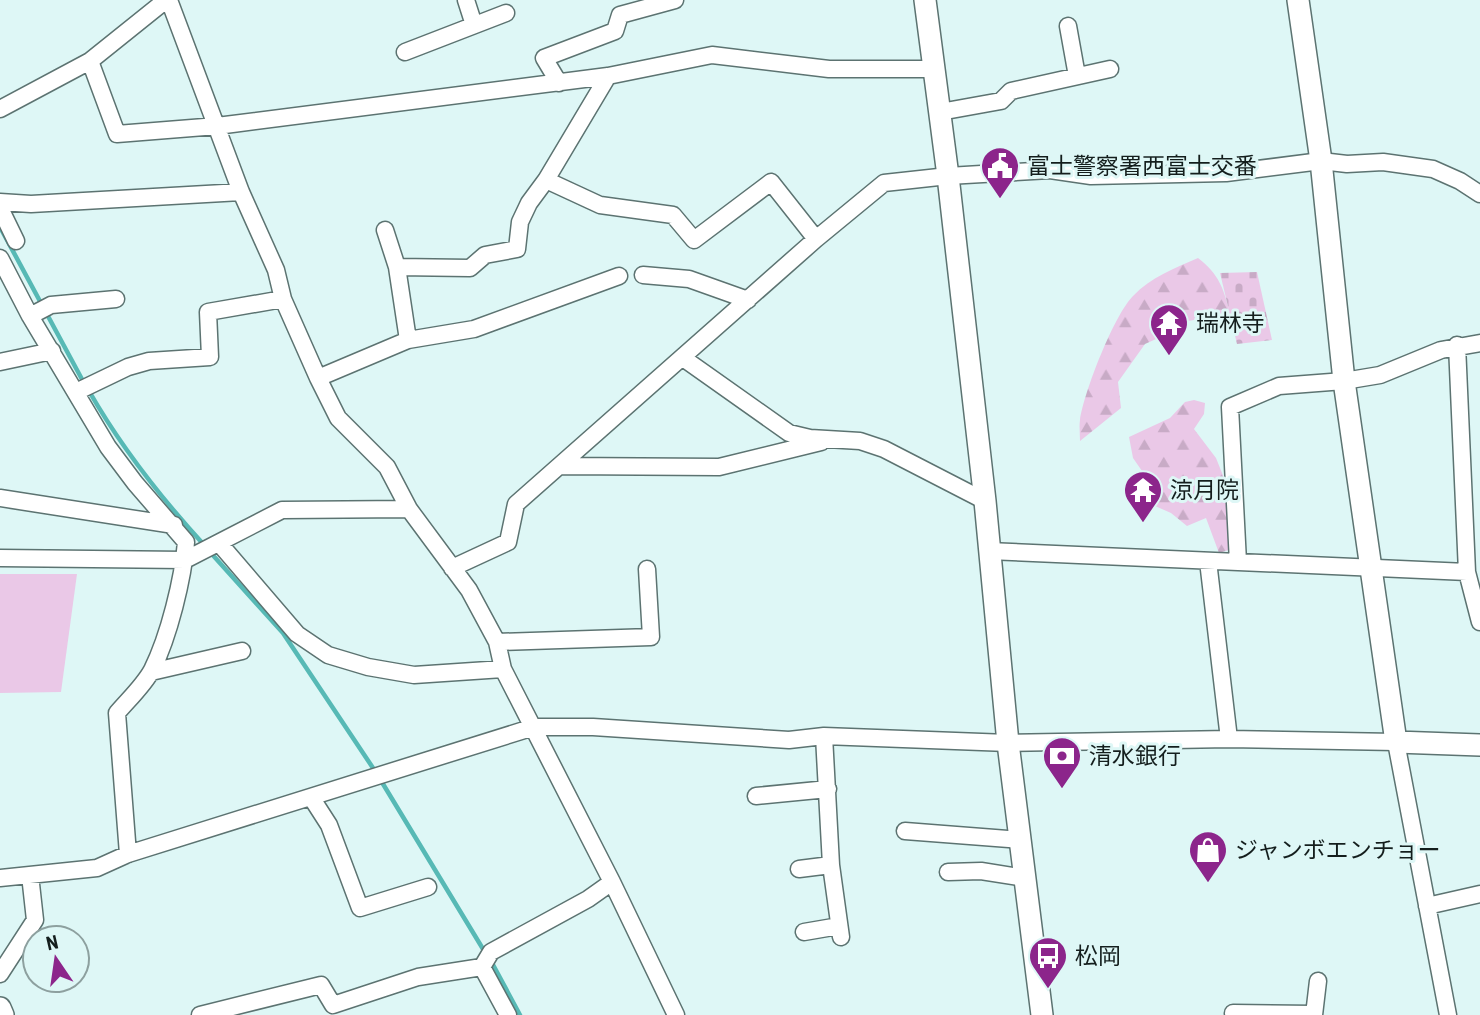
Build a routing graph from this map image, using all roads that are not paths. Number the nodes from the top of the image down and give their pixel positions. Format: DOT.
graph roads {
  1 [pos="168,0"];
  2 [pos="466,0"];
  3 [pos="675,0"];
  4 [pos="925,0"];
  5 [pos="1298,0"];
  6 [pos="506,13"];
  7 [pos="474,25"];
  8 [pos="1068,26"];
  9 [pos="405,52"];
  10 [pos="90,61"];
  11 [pos="935,69"];
  12 [pos="1110,69"];
  13 [pos="608,76"];
  14 [pos="1077,76"];
  15 [pos="559,83"];
  16 [pos="0,109"];
  17 [pos="940,113"];
  18 [pos="217,126"];
  19 [pos="1321,161"];
  20 [pos="948,176"];
  21 [pos="546,180"];
  22 [pos="241,192"];
  23 [pos="1480,194"];
  24 [pos="0,202"];
  25 [pos="0,208"];
  26 [pos="385,230"];
  27 [pos="816,239"];
  28 [pos="16,241"];
  29 [pos="0,258"];
  30 [pos="397,267"];
  31 [pos="643,275"];
  32 [pos="619,276"];
  33 [pos="116,299"];
  34 [pos="283,299"];
  35 [pos="748,300"];
  36 [pos="33,315"];
  37 [pos="408,340"];
  38 [pos="1480,343"];
  39 [pos="1457,345"];
  40 [pos="52,351"];
  41 [pos="683,358"];
  42 [pos="0,362"];
  43 [pos="318,378"];
  44 [pos="1344,381"];
  45 [pos="77,392"];
  46 [pos="830,439"];
  47 [pos="561,466"];
  48 [pos="0,498"];
  49 [pos="985,502"];
  50 [pos="409,509"];
  51 [pos="174,525"];
  52 [pos="217,544"];
  53 [pos="989,551"];
  54 [pos="192,556"];
  55 [pos="0,558"];
  56 [pos="1208,561"];
  57 [pos="1238,562"];
  58 [pos="452,568"];
  59 [pos="647,569"];
  60 [pos="1370,569"];
  61 [pos="1467,572"];
  62 [pos="1480,622"];
  63 [pos="497,642"];
  64 [pos="242,651"];
  65 [pos="503,669"];
  66 [pos="151,672"];
  67 [pos="534,727"];
  68 [pos="824,736"];
  69 [pos="1229,739"];
  70 [pos="1395,742"];
  71 [pos="1007,743"];
  72 [pos="1480,745"];
  73 [pos="828,789"];
  74 [pos="756,796"];
  75 [pos="311,797"];
  76 [pos="905,831"];
  77 [pos="1020,840"];
  78 [pos="128,854"];
  79 [pos="831,865"];
  80 [pos="800,869"];
  81 [pos="948,872"];
  82 [pos="30,875"];
  83 [pos="0,878"];
  84 [pos="1024,878"];
  85 [pos="612,882"];
  86 [pos="428,887"];
  87 [pos="1480,894"];
  88 [pos="1427,906"];
  89 [pos="804,932"];
  90 [pos="485,962"];
  91 [pos="0,974"];
  92 [pos="1318,981"];
  93 [pos="0,1008"];
  94 [pos="1233,1013"];
  95 [pos="1314,1014"];
  96 [pos="3,1015"];
  97 [pos="200,1015"];
  98 [pos="508,1015"];
  99 [pos="676,1015"];
  100 [pos="1042,1015"];
  101 [pos="1448,1015"];
  1 -- 10 [label="street"];
  1 -- 18 [label="street"];
  2 -- 7 [label="street"];
  3 -- 15 [label="street"];
  4 -- 11 [label="street"];
  5 -- 19 [label="street"];
  6 -- 7 [label="street"];
  7 -- 9 [label="street"];
  8 -- 14 [label="street"];
  10 -- 16 [label="street"];
  10 -- 18 [label="street"];
  11 -- 13 [label="street"];
  11 -- 17 [label="street"];
  12 -- 14 [label="street"];
  13 -- 15 [label="street"];
  13 -- 21 [label="street"];
  14 -- 17 [label="street"];
  15 -- 18 [label="street"];
  17 -- 20 [label="street"];
  18 -- 22 [label="street"];
  19 -- 20 [label="street"];
  19 -- 23 [label="street"];
  19 -- 44 [label="street"];
  20 -- 27 [label="street"];
  20 -- 49 [label="street"];
  21 -- 27 [label="street"];
  21 -- 30 [label="street"];
  22 -- 24 [label="street"];
  22 -- 34 [label="street"];
  25 -- 28 [label="street"];
  26 -- 30 [label="street"];
  27 -- 35 [label="street"];
  29 -- 36 [label="street"];
  30 -- 37 [label="street"];
  31 -- 35 [label="street"];
  32 -- 37 [label="street"];
  33 -- 36 [label="street"];
  34 -- 43 [label="street"];
  34 -- 45 [label="street"];
  35 -- 41 [label="street"];
  36 -- 40 [label="street"];
  37 -- 43 [label="street"];
  38 -- 39 [label="street"];
  39 -- 44 [label="street"];
  39 -- 61 [label="street"];
  40 -- 42 [label="street"];
  40 -- 45 [label="street"];
  41 -- 46 [label="street"];
  41 -- 47 [label="street"];
  43 -- 50 [label="street"];
  44 -- 57 [label="street"];
  44 -- 60 [label="street"];
  45 -- 51 [label="street"];
  46 -- 47 [label="street"];
  46 -- 49 [label="street"];
  47 -- 58 [label="street"];
  48 -- 51 [label="street"];
  49 -- 53 [label="street"];
  50 -- 52 [label="street"];
  50 -- 58 [label="street"];
  51 -- 54 [label="street"];
  52 -- 54 [label="street"];
  52 -- 65 [label="street"];
  53 -- 56 [label="street"];
  53 -- 71 [label="street"];
  54 -- 55 [label="street"];
  54 -- 66 [label="street"];
  56 -- 57 [label="street"];
  56 -- 69 [label="street"];
  57 -- 60 [label="street"];
  58 -- 63 [label="street"];
  59 -- 63 [label="street"];
  60 -- 61 [label="street"];
  60 -- 70 [label="street"];
  61 -- 62 [label="street"];
  63 -- 65 [label="street"];
  64 -- 66 [label="street"];
  65 -- 67 [label="street"];
  66 -- 78 [label="street"];
  67 -- 68 [label="street"];
  67 -- 75 [label="street"];
  67 -- 85 [label="street"];
  68 -- 71 [label="street"];
  68 -- 73 [label="street"];
  69 -- 70 [label="street"];
  69 -- 71 [label="street"];
  70 -- 72 [label="street"];
  70 -- 88 [label="street"];
  71 -- 77 [label="street"];
  73 -- 74 [label="street"];
  73 -- 79 [label="street"];
  75 -- 78 [label="street"];
  75 -- 86 [label="street"];
  76 -- 77 [label="street"];
  77 -- 84 [label="street"];
  78 -- 82 [label="street"];
  79 -- 80 [label="street"];
  79 -- 89 [label="street"];
  81 -- 84 [label="street"];
  82 -- 83 [label="street"];
  82 -- 91 [label="street"];
  84 -- 100 [label="street"];
  85 -- 90 [label="street"];
  85 -- 99 [label="street"];
  87 -- 88 [label="street"];
  88 -- 101 [label="street"];
  90 -- 97 [label="street"];
  90 -- 98 [label="street"];
  92 -- 95 [label="street"];
  93 -- 96 [label="street"];
  94 -- 95 [label="street"];
}
